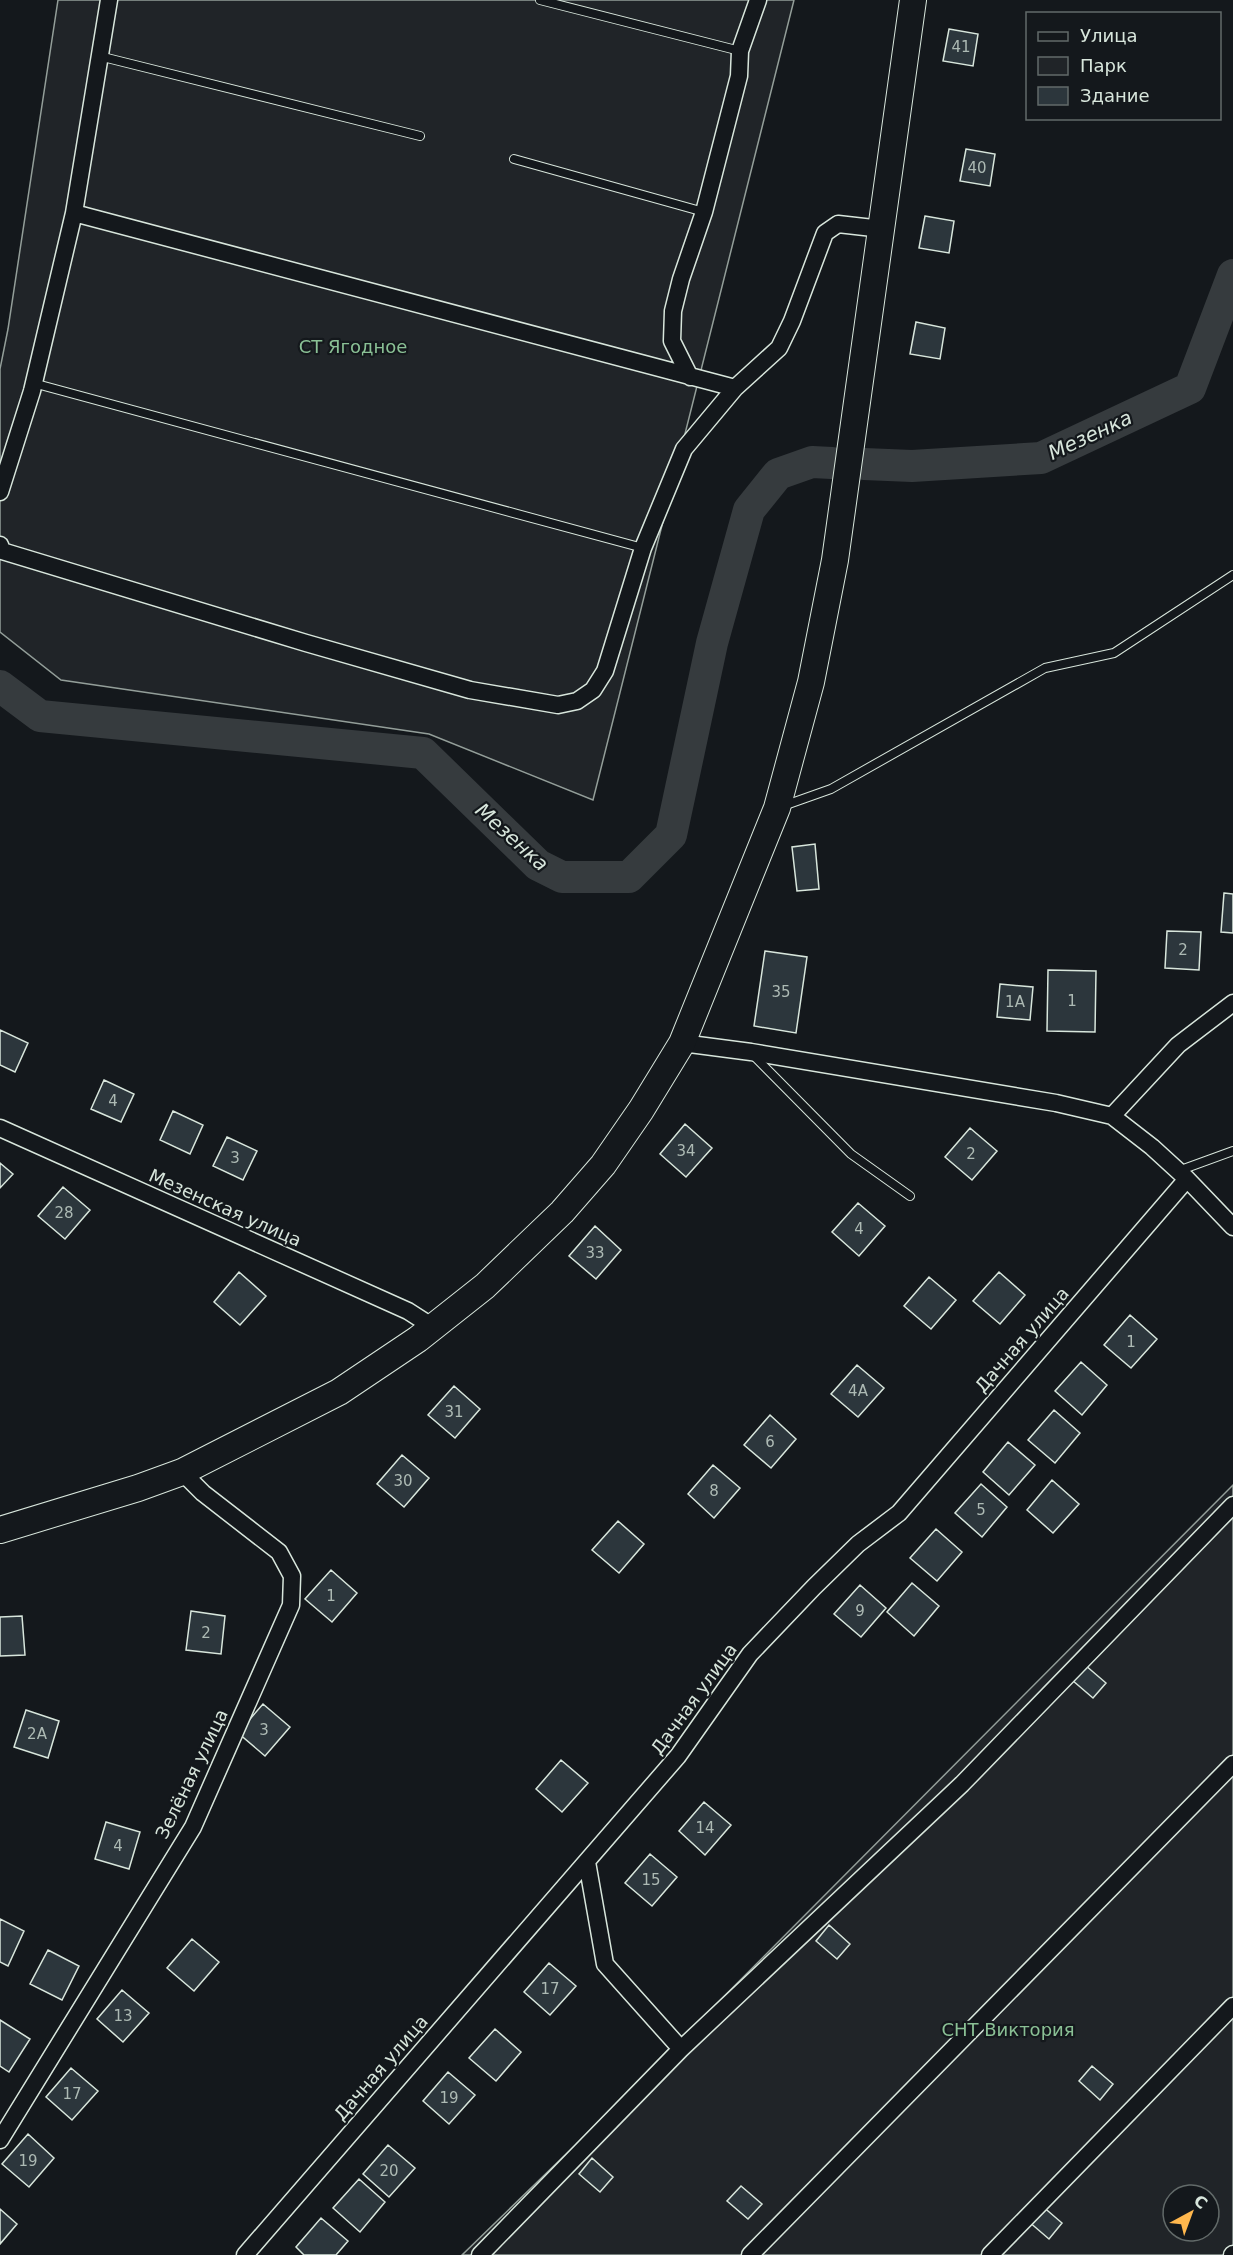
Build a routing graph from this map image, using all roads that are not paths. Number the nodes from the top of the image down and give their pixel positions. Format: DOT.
graph roads {
  1 [pos="109,0"];
  2 [pos="540,0"];
  3 [pos="758,0"];
  4 [pos="913,0"];
  5 [pos="740,51"];
  6 [pos="99,56"];
  7 [pos="420,136"];
  8 [pos="514,159"];
  9 [pos="704,212"];
  10 [pos="74,213"];
  11 [pos="882,229"];
  12 [pos="690,377"];
  13 [pos="33,383"];
  14 [pos="735,388"];
  15 [pos="0,492"];
  16 [pos="0,545"];
  17 [pos="642,548"];
  18 [pos="1233,575"];
  19 [pos="777,808"];
  20 [pos="1233,1004"];
  21 [pos="682,1043"];
  22 [pos="751,1052"];
  23 [pos="1112,1116"];
  24 [pos="0,1128"];
  25 [pos="1233,1151"];
  26 [pos="1183,1175"];
  27 [pos="910,1196"];
  28 [pos="1233,1227"];
  29 [pos="433,1327"];
  30 [pos="182,1472"];
  31 [pos="1233,1505"];
  32 [pos="0,1530"];
  33 [pos="1233,1764"];
  34 [pos="587,1862"];
  35 [pos="1233,2006"];
  36 [pos="681,2049"];
  37 [pos="0,2140"];
  38 [pos="245,2255"];
  39 [pos="480,2255"];
  40 [pos="750,2255"];
  41 [pos="990,2255"];
  1 -- 6 [label="street"];
  2 -- 5 [label="lane"];
  3 -- 5 [label="street"];
  4 -- 11 [label="main road"];
  5 -- 9 [label="street"];
  6 -- 7 [label="lane"];
  6 -- 10 [label="street"];
  8 -- 9 [label="lane"];
  9 -- 12 [label="street"];
  10 -- 12 [label="street"];
  10 -- 13 [label="street"];
  11 -- 14 [label="street"];
  11 -- 19 [label="main road"];
  12 -- 14 [label="street"];
  13 -- 15 [label="street"];
  13 -- 17 [label="lane"];
  14 -- 17 [label="street"];
  16 -- 17 [label="street"];
  18 -- 19 [label="lane"];
  19 -- 21 [label="main road"];
  20 -- 23 [label="street"];
  21 -- 22 [label="street"];
  21 -- 29 [label="main road"];
  22 -- 23 [label="street"];
  22 -- 27 [label="lane"];
  23 -- 26 [label="street"];
  24 -- 29 [label="street, Мезенская улица"];
  25 -- 26 [label="lane"];
  26 -- 28 [label="street"];
  26 -- 34 [label="street, Дачная улица"];
  29 -- 30 [label="main road"];
  30 -- 32 [label="main road"];
  30 -- 37 [label="street, Зелёная улица"];
  31 -- 36 [label="street"];
  33 -- 40 [label="street"];
  34 -- 36 [label="street"];
  34 -- 38 [label="street, Дачная улица"];
  35 -- 41 [label="street"];
  36 -- 39 [label="street"];
}
